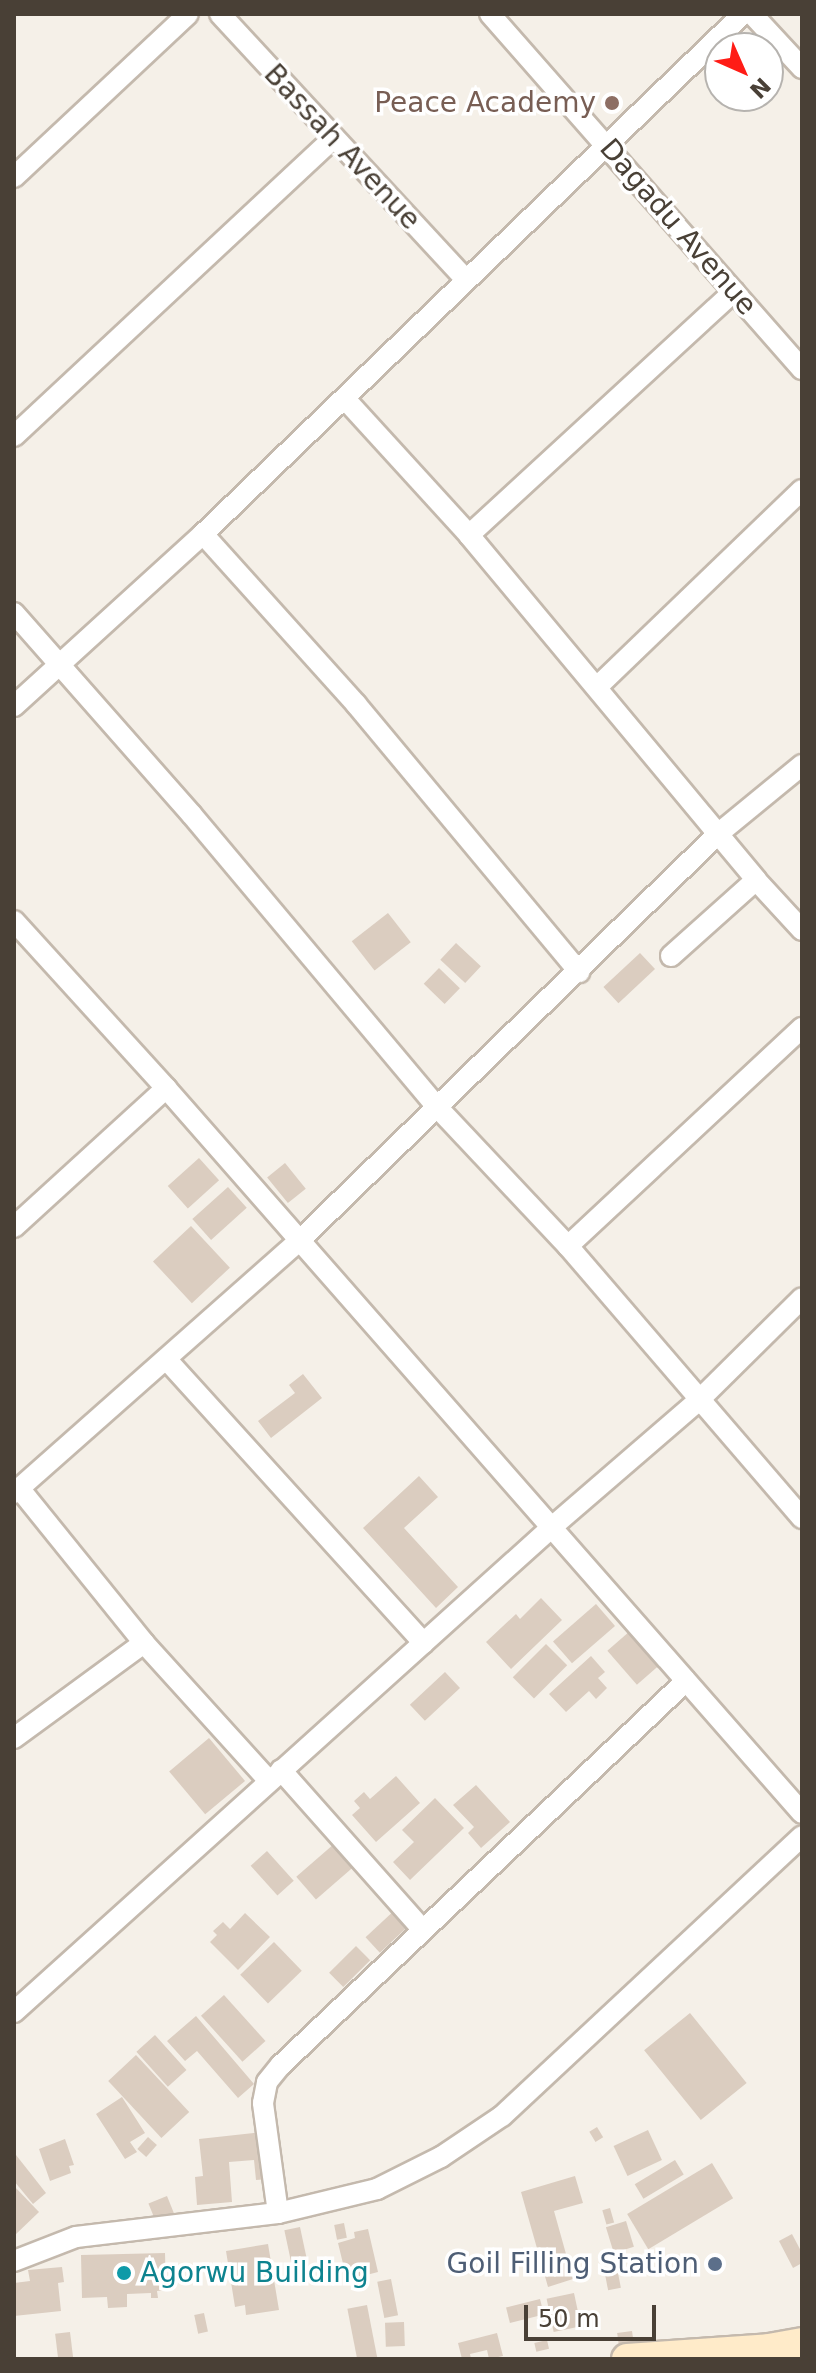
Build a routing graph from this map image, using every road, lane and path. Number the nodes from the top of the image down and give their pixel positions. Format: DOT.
graph roads {
  1 [pos="188,14"];
  2 [pos="220,14"];
  3 [pos="490,14"];
  4 [pos="743,14"];
  5 [pos="752,14"];
  6 [pos="802,68"];
  7 [pos="333,139"];
  8 [pos="608,147"];
  9 [pos="14,177"];
  10 [pos="466,280"];
  11 [pos="734,291"];
  12 [pos="802,369"];
  13 [pos="345,399"];
  14 [pos="14,436"];
  15 [pos="802,490"];
  16 [pos="203,534"];
  17 [pos="469,535"];
  18 [pos="14,613"];
  19 [pos="61,667"];
  20 [pos="597,687"];
  21 [pos="14,706"];
  22 [pos="802,765"];
  23 [pos="718,834"];
  24 [pos="756,880"];
  25 [pos="802,930"];
  26 [pos="18,934"];
  27 [pos="671,956"];
  28 [pos="579,972"];
  29 [pos="802,1028"];
  30 [pos="166,1088"];
  31 [pos="437,1107"];
  32 [pos="14,1227"];
  33 [pos="300,1240"];
  34 [pos="568,1246"];
  35 [pos="802,1298"];
  36 [pos="167,1360"];
  37 [pos="698,1401"];
  38 [pos="16,1490"];
  39 [pos="802,1518"];
  40 [pos="552,1527"];
  41 [pos="144,1643"];
  42 [pos="424,1643"];
  43 [pos="686,1681"];
  44 [pos="14,1738"];
  45 [pos="275,1775"];
  46 [pos="802,1813"];
  47 [pos="802,1836"];
  48 [pos="423,1930"];
  49 [pos="14,2012"];
  50 [pos="278,2213"];
  51 [pos="14,2261"];
  52 [pos="802,2343"];
  53 [pos="627,2359"];
  1 -- 9 [label="street"];
  2 -- 7 [label="street, Bassah Avenue"];
  3 -- 8 [label="street, Dagadu Avenue"];
  4 -- 8 [label="street"];
  5 -- 6 [label="street"];
  7 -- 10 [label="street, Bassah Avenue"];
  7 -- 14 [label="street"];
  8 -- 10 [label="street"];
  8 -- 11 [label="street, Dagadu Avenue"];
  10 -- 13 [label="street"];
  11 -- 12 [label="street, Dagadu Avenue"];
  11 -- 17 [label="street"];
  13 -- 16 [label="street"];
  13 -- 17 [label="street"];
  15 -- 20 [label="street"];
  16 -- 19 [label="street"];
  16 -- 28 [label="street"];
  17 -- 20 [label="street"];
  18 -- 19 [label="street"];
  19 -- 21 [label="street"];
  19 -- 31 [label="street"];
  20 -- 23 [label="street"];
  22 -- 23 [label="street"];
  23 -- 24 [label="street"];
  23 -- 28 [label="street"];
  24 -- 25 [label="street"];
  24 -- 27 [label="street"];
  26 -- 30 [label="street"];
  28 -- 31 [label="street"];
  29 -- 34 [label="street"];
  30 -- 32 [label="street"];
  30 -- 33 [label="street"];
  31 -- 33 [label="street"];
  31 -- 34 [label="street"];
  33 -- 36 [label="street"];
  33 -- 40 [label="street"];
  34 -- 37 [label="street"];
  35 -- 37 [label="street"];
  36 -- 38 [label="street"];
  36 -- 42 [label="street"];
  37 -- 39 [label="street"];
  37 -- 40 [label="street"];
  38 -- 41 [label="street"];
  40 -- 42 [label="street"];
  40 -- 43 [label="street"];
  41 -- 44 [label="street"];
  41 -- 45 [label="street"];
  42 -- 45 [label="street"];
  43 -- 46 [label="street"];
  43 -- 48 [label="street"];
  45 -- 48 [label="street"];
  45 -- 49 [label="street"];
  47 -- 50 [label="street"];
  48 -- 50 [label="street"];
  50 -- 51 [label="street"];
  52 -- 53 [label="main road"];
}
